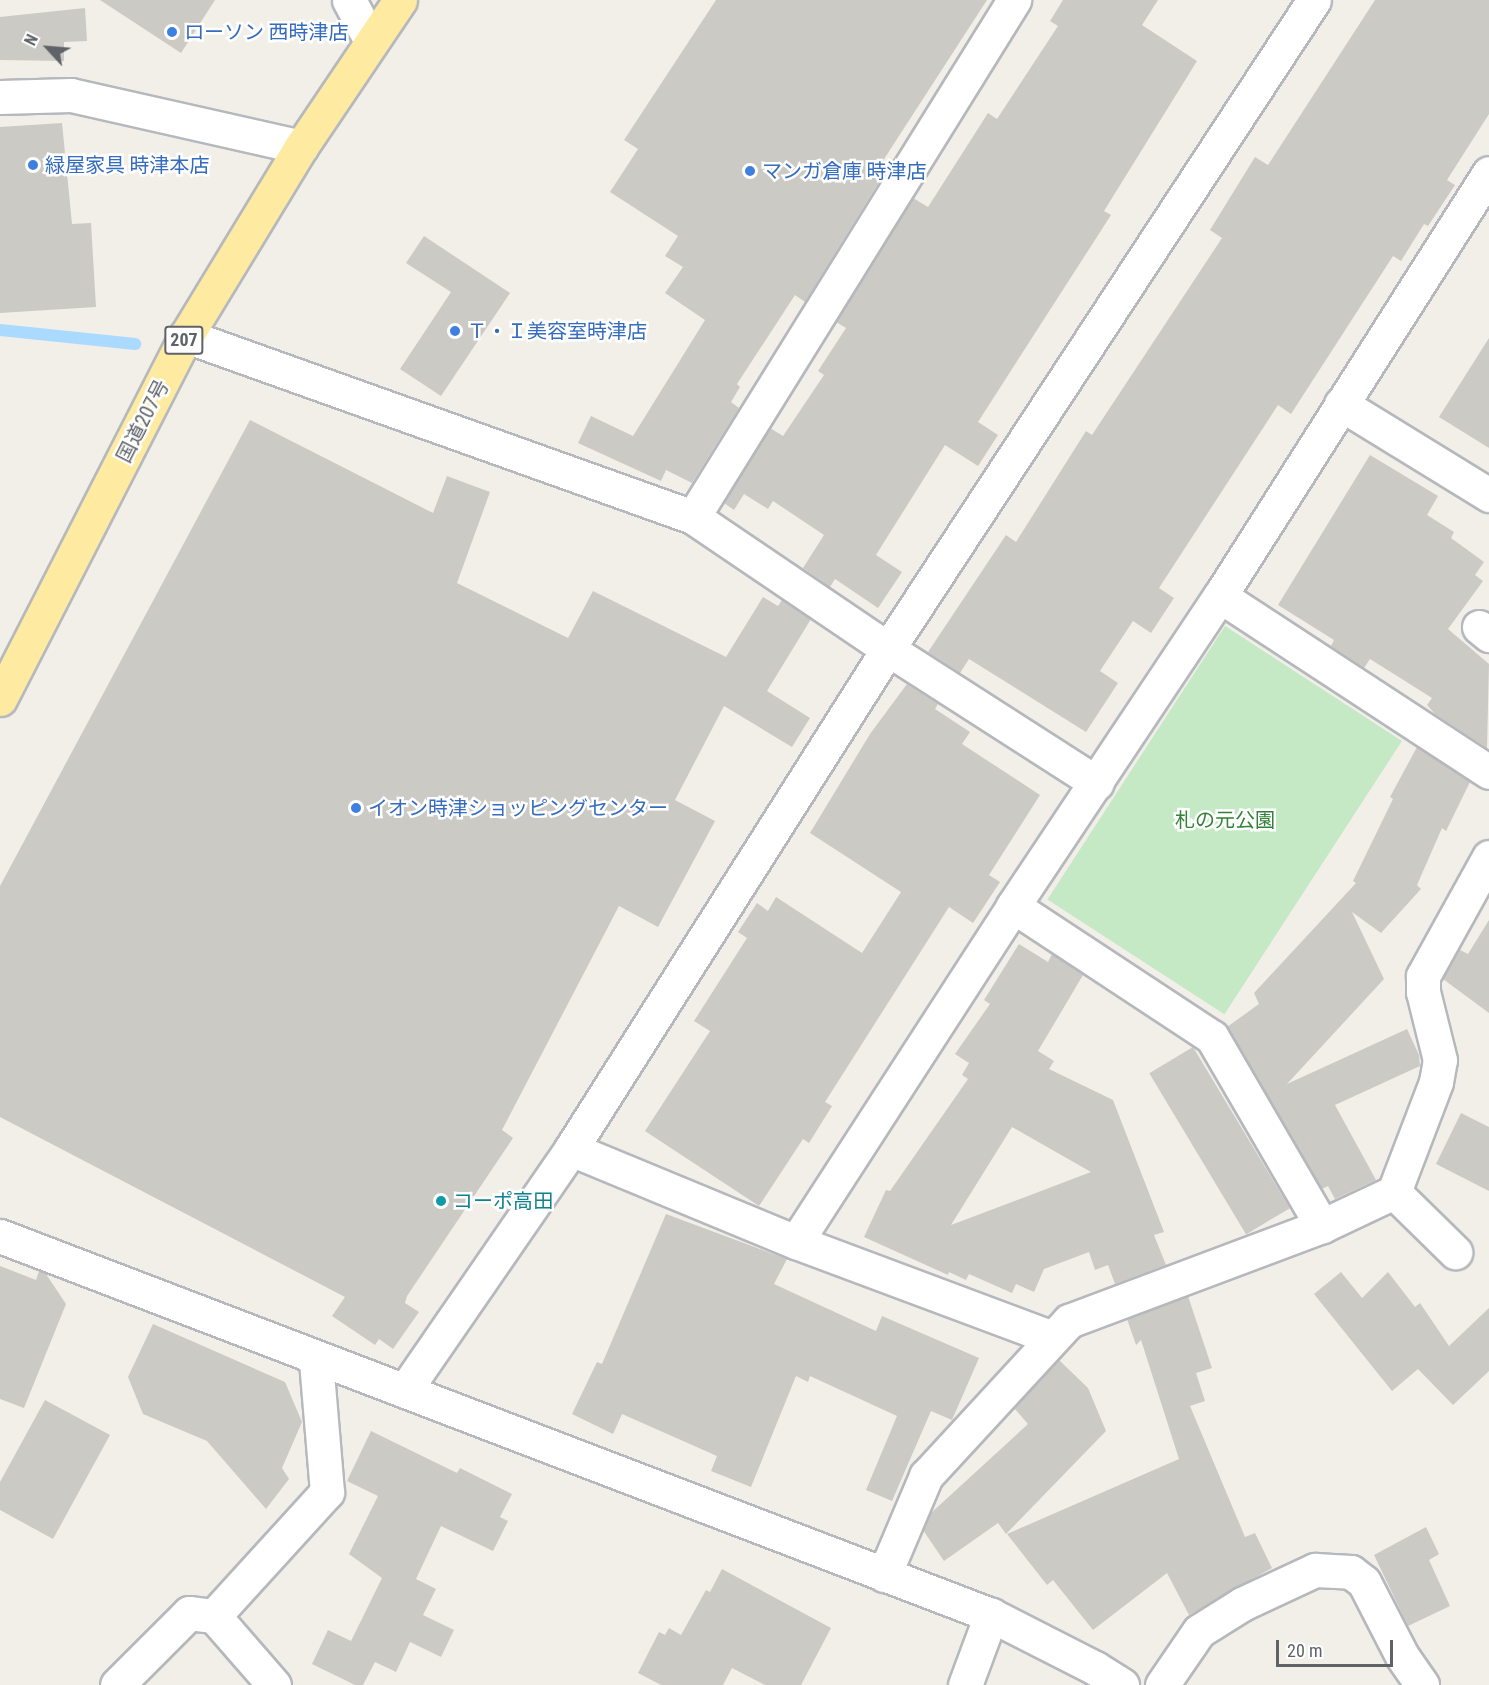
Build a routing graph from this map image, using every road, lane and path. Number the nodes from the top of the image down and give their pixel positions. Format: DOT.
graph roads {
  1 [pos="350,0"];
  2 [pos="400,0"];
  3 [pos="1014,0"];
  4 [pos="1314,0"];
  5 [pos="371,40"];
  6 [pos="0,97"];
  7 [pos="301,147"];
  8 [pos="1489,173"];
  9 [pos="186,336"];
  10 [pos="1341,404"];
  11 [pos="1489,495"];
  12 [pos="693,517"];
  13 [pos="1220,596"];
  14 [pos="888,649"];
  15 [pos="0,699"];
  16 [pos="1489,772"];
  17 [pos="1097,783"];
  18 [pos="1489,857"];
  19 [pos="1013,906"];
  20 [pos="571,1149"];
  21 [pos="1394,1192"];
  22 [pos="1322,1226"];
  23 [pos="0,1236"];
  24 [pos="796,1242"];
  25 [pos="1455,1252"];
  26 [pos="1050,1337"];
  27 [pos="316,1360"];
  28 [pos="405,1390"];
  29 [pos="884,1575"];
  30 [pos="991,1615"];
  31 [pos="214,1616"];
  32 [pos="1108,1677"];
  33 [pos="117,1685"];
  34 [pos="274,1685"];
  35 [pos="965,1685"];
  36 [pos="1162,1685"];
  37 [pos="1422,1685"];
  1 -- 5 [label="street"];
  2 -- 5 [label="highway, 国道207号 / 207"];
  3 -- 12 [label="street"];
  4 -- 14 [label="street"];
  5 -- 7 [label="highway, 国道207号 / 207"];
  6 -- 7 [label="street"];
  7 -- 9 [label="highway, 国道207号 / 207"];
  8 -- 10 [label="street"];
  9 -- 12 [label="street"];
  9 -- 15 [label="highway, 国道207号 / 207"];
  10 -- 11 [label="street"];
  10 -- 13 [label="street"];
  12 -- 14 [label="street"];
  13 -- 16 [label="street"];
  13 -- 17 [label="street"];
  14 -- 17 [label="street"];
  14 -- 20 [label="street"];
  17 -- 19 [label="street"];
  18 -- 21 [label="street"];
  19 -- 22 [label="street"];
  19 -- 24 [label="street"];
  20 -- 24 [label="street"];
  20 -- 28 [label="street"];
  21 -- 22 [label="street"];
  21 -- 25 [label="street"];
  22 -- 26 [label="street"];
  23 -- 27 [label="street"];
  24 -- 26 [label="street"];
  26 -- 29 [label="street"];
  27 -- 28 [label="street"];
  27 -- 31 [label="street"];
  28 -- 29 [label="street"];
  29 -- 30 [label="street"];
  30 -- 32 [label="street"];
  30 -- 35 [label="street"];
  31 -- 33 [label="street"];
  31 -- 34 [label="street"];
  36 -- 37 [label="street"];
}
